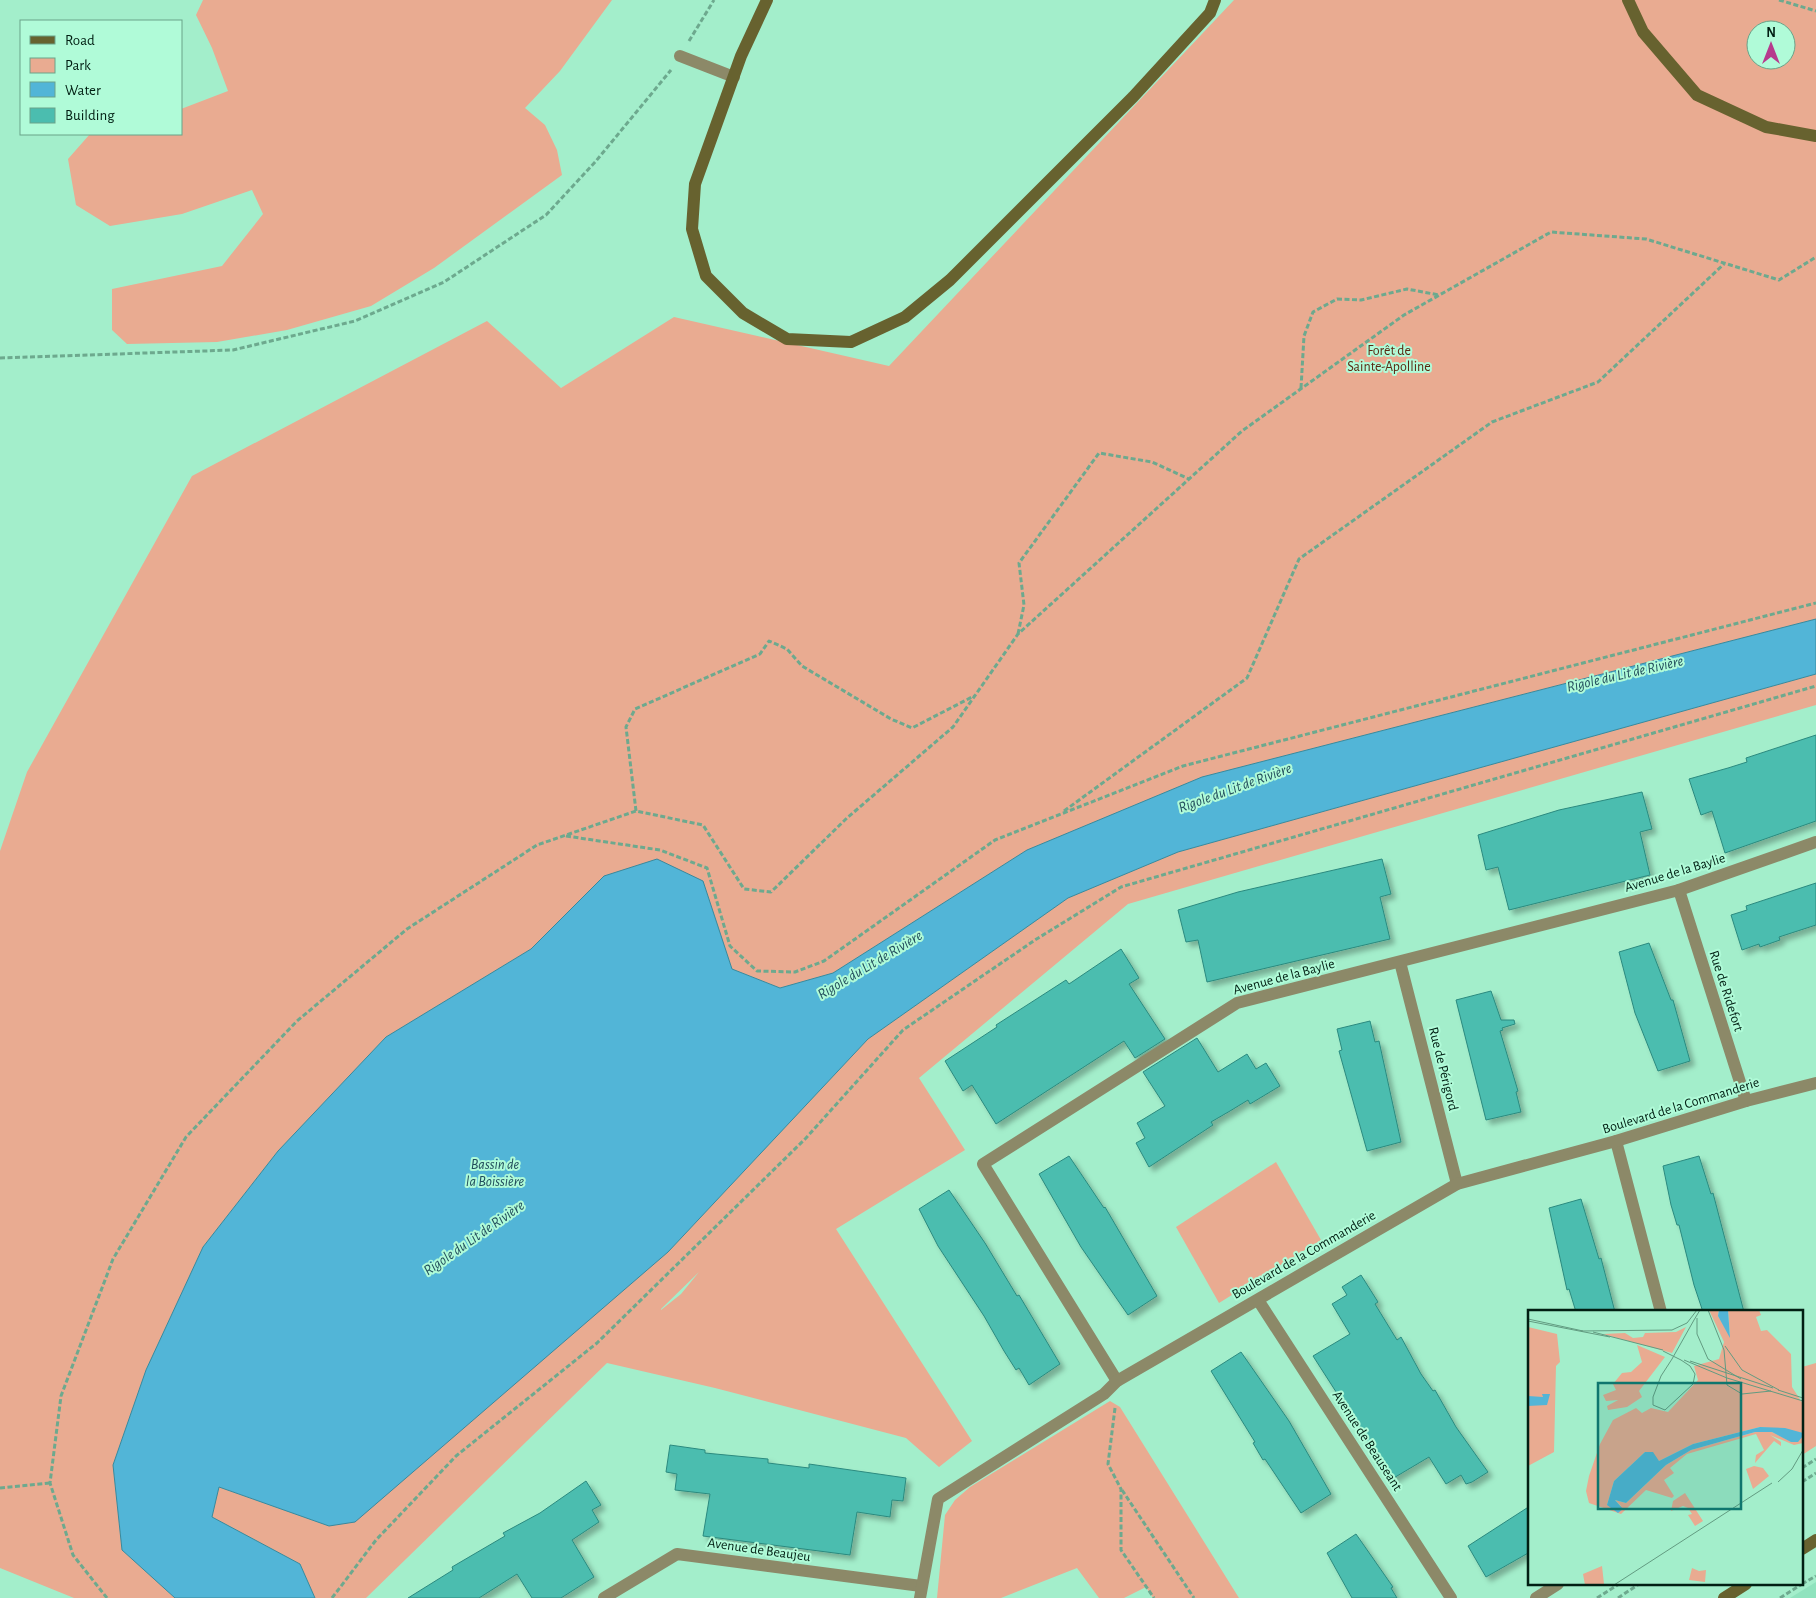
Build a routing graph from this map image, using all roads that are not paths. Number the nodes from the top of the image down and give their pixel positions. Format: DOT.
graph roads {
  1 [pos="767,0"];
  2 [pos="1215,0"];
  3 [pos="1628,0"];
  4 [pos="680,56"];
  5 [pos="734,77"];
  6 [pos="1816,136"];
  7 [pos="1816,842"];
  8 [pos="1679,890"];
  9 [pos="1400,962"];
  10 [pos="1816,1083"];
  11 [pos="1746,1101"];
  12 [pos="1616,1141"];
  13 [pos="1457,1184"];
  14 [pos="1258,1300"];
  15 [pos="1660,1310"];
  16 [pos="1117,1381"];
  17 [pos="1816,1540"];
  18 [pos="1804,1548"];
  19 [pos="1555,1586"];
  20 [pos="1743,1586"];
  21 [pos="921,1592"];
  22 [pos="604,1598"];
  23 [pos="1451,1598"];
  24 [pos="1536,1598"];
  25 [pos="1724,1598"];
  1 -- 5 [label="main road"];
  2 -- 5 [label="main road"];
  3 -- 6 [label="main road"];
  4 -- 5 [label="street"];
  7 -- 8 [label="street, Avenue de la Baylie"];
  8 -- 9 [label="street, Avenue de la Baylie"];
  8 -- 11 [label="street, Rue de Ridefort"];
  9 -- 13 [label="street, Rue de Périgord"];
  9 -- 16 [label="street, Avenue de la Baylie"];
  10 -- 11 [label="street, Boulevard de la Commanderie"];
  11 -- 12 [label="street, Boulevard de la Commanderie"];
  12 -- 13 [label="street, Boulevard de la Commanderie"];
  12 -- 15 [label="street"];
  13 -- 14 [label="street, Boulevard de la Commanderie"];
  14 -- 16 [label="street, Boulevard de la Commanderie"];
  14 -- 23 [label="street, Avenue de Beauseant"];
  16 -- 21 [label="street, Boulevard de la Commanderie"];
  17 -- 18 [label="main road"];
  19 -- 24 [label="street"];
  20 -- 25 [label="main road"];
  21 -- 22 [label="street, Avenue de Beaujeu"];
}
